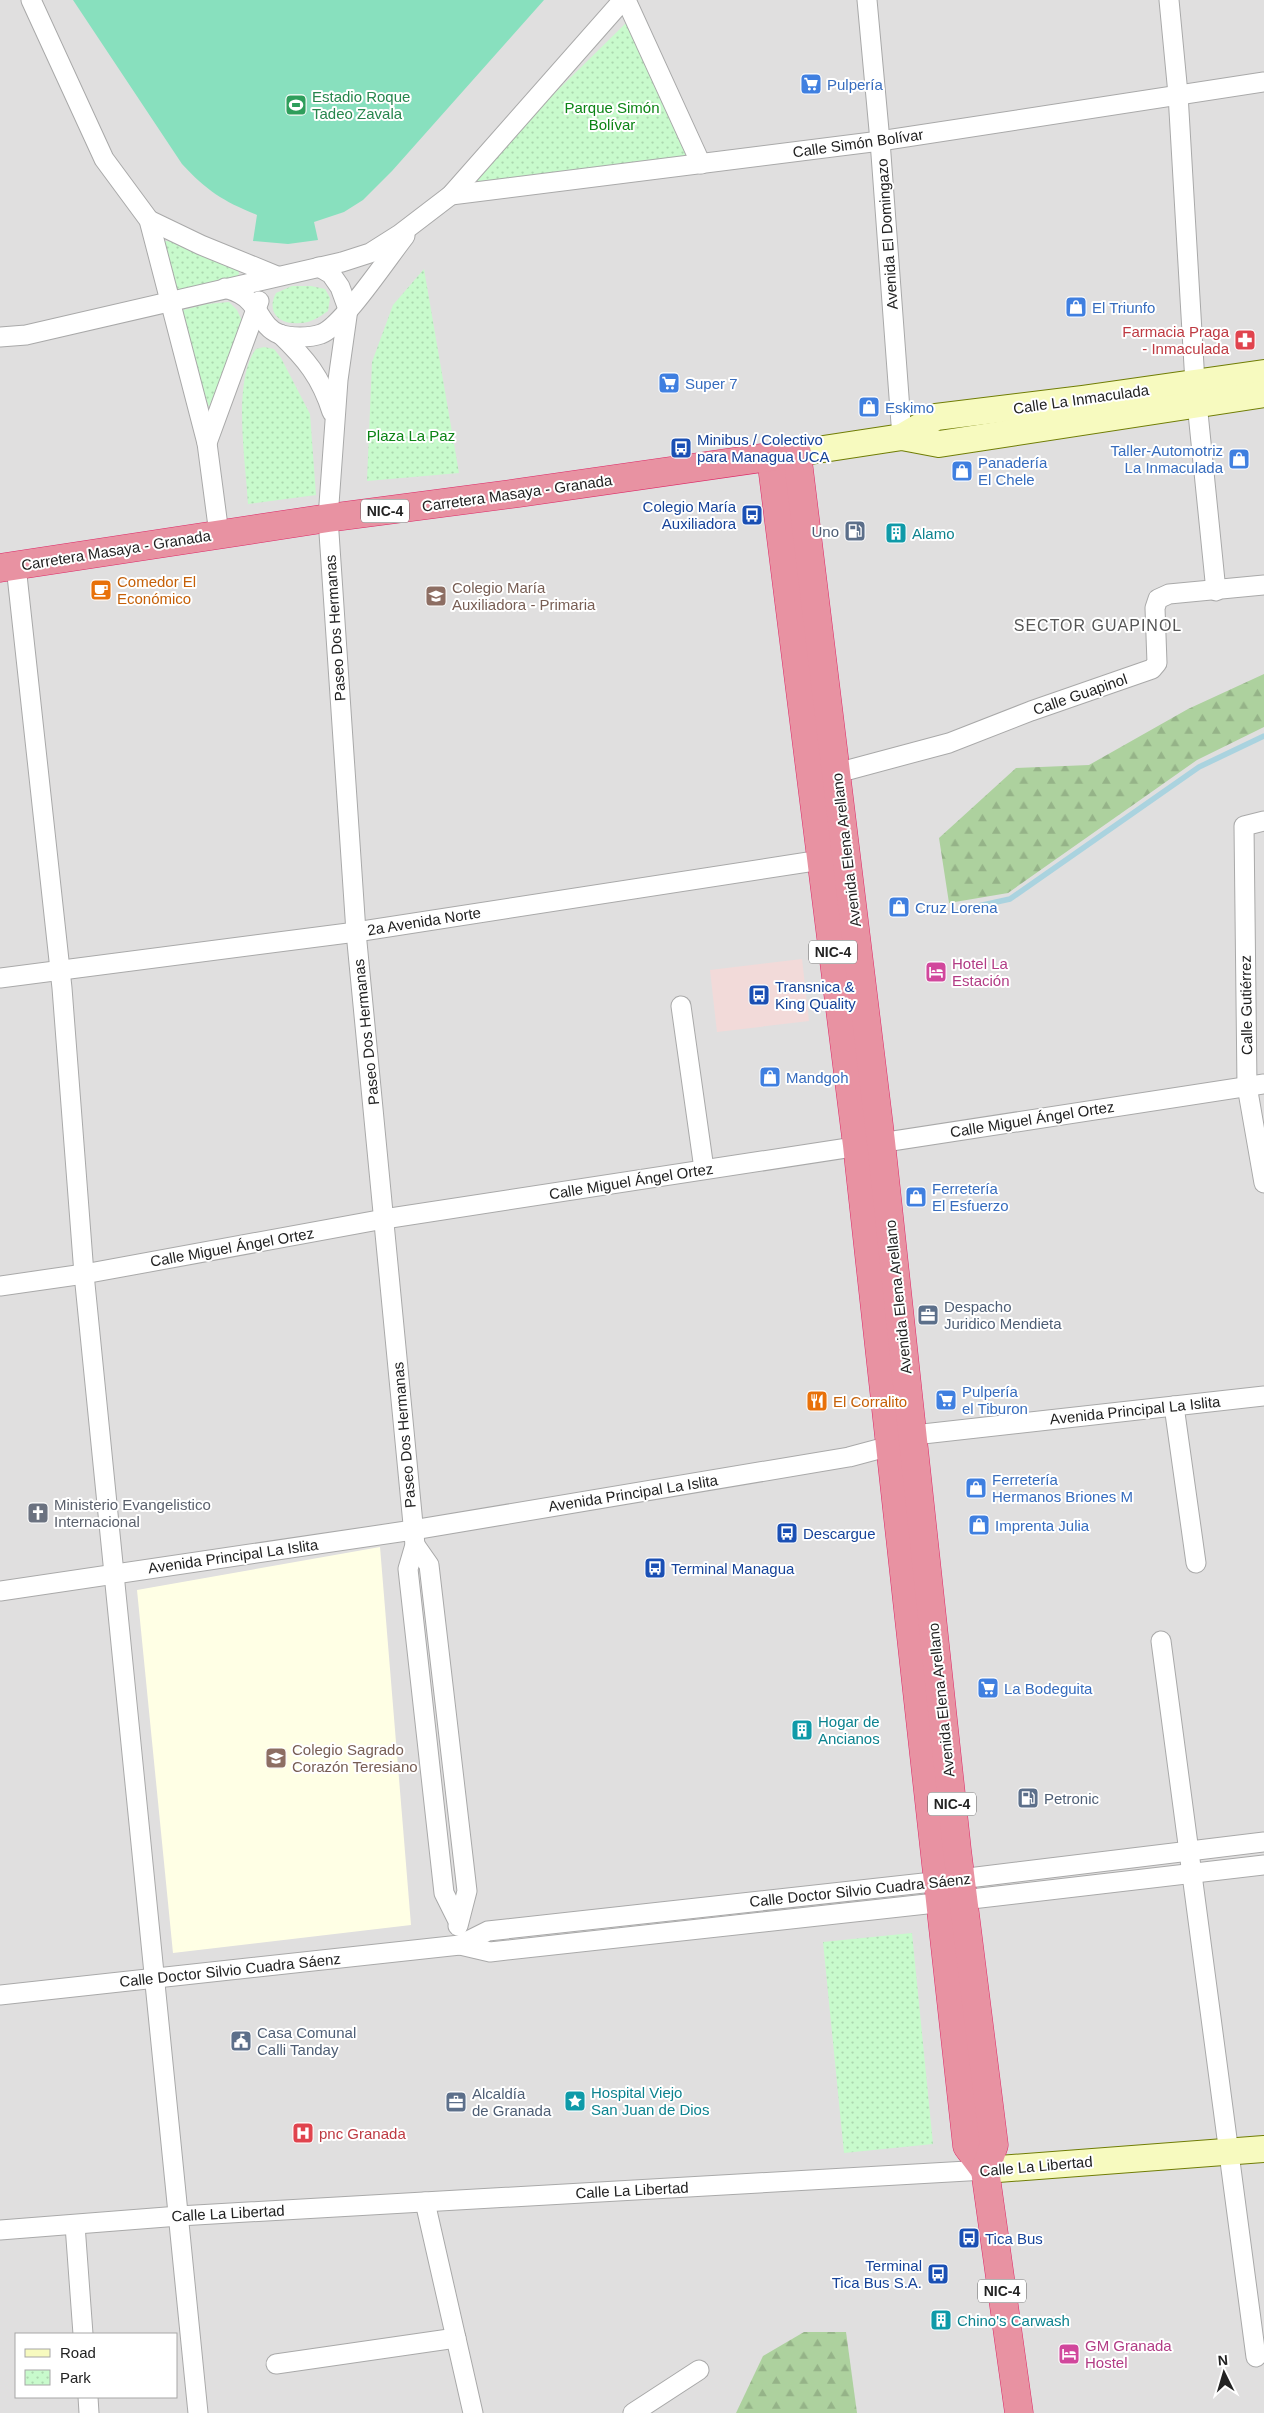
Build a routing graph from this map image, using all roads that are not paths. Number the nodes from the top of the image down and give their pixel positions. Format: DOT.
graph roads {
  1 [pos="31,0"];
  2 [pos="625,0"];
  3 [pos="867,0"];
  4 [pos="1169,0"];
  5 [pos="1264,82"];
  6 [pos="1178,94"];
  7 [pos="880,141"];
  8 [pos="701,164"];
  9 [pos="451,195"];
  10 [pos="150,220"];
  11 [pos="413,225"];
  12 [pos="319,267"];
  13 [pos="277,276"];
  14 [pos="225,288"];
  15 [pos="169,301"];
  16 [pos="348,309"];
  17 [pos="256,310"];
  18 [pos="280,334"];
  19 [pos="0,336"];
  20 [pos="1264,373"];
  21 [pos="1196,394"];
  22 [pos="1264,394"];
  23 [pos="335,420"];
  24 [pos="902,437"];
  25 [pos="207,443"];
  26 [pos="784,456"];
  27 [pos="328,518"];
  28 [pos="219,534"];
  29 [pos="8,567"];
  30 [pos="1264,585"];
  31 [pos="1216,591"];
  32 [pos="814,700"];
  33 [pos="837,773"];
  34 [pos="1264,821"];
  35 [pos="834,858"];
  36 [pos="356,932"];
  37 [pos="60,970"];
  38 [pos="0,978"];
  39 [pos="682,1006"];
  40 [pos="1256,1085"];
  41 [pos="869,1144"];
  42 [pos="704,1169"];
  43 [pos="1264,1183"];
  44 [pos="384,1219"];
  45 [pos="84,1274"];
  46 [pos="0,1286"];
  47 [pos="1264,1396"];
  48 [pos="1174,1406"];
  49 [pos="902,1441"];
  50 [pos="414,1537"];
  51 [pos="1196,1563"];
  52 [pos="115,1574"];
  53 [pos="0,1591"];
  54 [pos="1161,1641"];
  55 [pos="1264,1842"];
  56 [pos="1189,1852"];
  57 [pos="1264,1865"];
  58 [pos="1192,1874"];
  59 [pos="951,1891"];
  60 [pos="755,1902"];
  61 [pos="583,1920"];
  62 [pos="756,1923"];
  63 [pos="585,1941"];
  64 [pos="460,1945"];
  65 [pos="156,1978"];
  66 [pos="0,1995"];
  67 [pos="1264,2149"];
  68 [pos="1228,2150"];
  69 [pos="985,2170"];
  70 [pos="425,2202"];
  71 [pos="180,2216"];
  72 [pos="75,2225"];
  73 [pos="0,2230"];
  74 [pos="83,2333"];
  75 [pos="456,2338"];
  76 [pos="1256,2357"];
  77 [pos="276,2364"];
  78 [pos="699,2370"];
  79 [pos="88,2398"];
  80 [pos="89,2413"];
  81 [pos="198,2413"];
  82 [pos="473,2413"];
  83 [pos="633,2413"];
  84 [pos="1019,2413"];
  1 -- 10 [label="street"];
  2 -- 8 [label="street"];
  2 -- 9 [label="street"];
  3 -- 7 [label="street, Avenida El Domingazo"];
  4 -- 6 [label="street"];
  5 -- 6 [label="street, Calle Simón Bolívar"];
  6 -- 7 [label="street, Calle Simón Bolívar"];
  6 -- 21 [label="street"];
  7 -- 8 [label="street, Calle Simón Bolívar"];
  7 -- 24 [label="street, Avenida El Domingazo"];
  8 -- 9 [label="street, Calle Simón Bolívar"];
  9 -- 11 [label="street"];
  10 -- 13 [label="street"];
  10 -- 15 [label="street"];
  11 -- 12 [label="street"];
  11 -- 16 [label="street"];
  12 -- 13 [label="street"];
  12 -- 16 [label="street"];
  13 -- 14 [label="street"];
  13 -- 17 [label="street"];
  14 -- 15 [label="street"];
  14 -- 17 [label="street"];
  15 -- 19 [label="street"];
  15 -- 25 [label="street"];
  16 -- 18 [label="street"];
  16 -- 23 [label="street, Paseo Dos Hermanas"];
  17 -- 18 [label="street"];
  17 -- 25 [label="street"];
  18 -- 23 [label="street"];
  20 -- 21 [label="main road, Calle La Inmaculada"];
  21 -- 22 [label="main road, Calle La Inmaculada"];
  21 -- 24 [label="main road, Calle La Inmaculada"];
  21 -- 31 [label="street"];
  23 -- 27 [label="street, Paseo Dos Hermanas"];
  24 -- 26 [label="main road, Calle La Inmaculada"];
  25 -- 28 [label="street"];
  26 -- 27 [label="highway, Carretera Masaya - Granada / NIC-4"];
  26 -- 32 [label="highway, Avenida Elena Arellano / NIC-4"];
  27 -- 28 [label="highway, Carretera Masaya - Granada / NIC-4"];
  27 -- 36 [label="street, Paseo Dos Hermanas"];
  28 -- 29 [label="highway, Carretera Masaya - Granada / NIC-4"];
  29 -- 37 [label="street"];
  30 -- 31 [label="street, Calle Guapinol"];
  31 -- 33 [label="street, Calle Guapinol"];
  32 -- 33 [label="highway, Avenida Elena Arellano / NIC-4"];
  32 -- 35 [label="highway, Avenida Elena Arellano / NIC-4"];
  33 -- 35 [label="highway, Avenida Elena Arellano / NIC-4"];
  34 -- 40 [label="street, Calle Gutiérrez"];
  35 -- 36 [label="street, 2a Avenida Norte"];
  35 -- 41 [label="highway, Avenida Elena Arellano / NIC-4"];
  36 -- 37 [label="street, 2a Avenida Norte"];
  36 -- 44 [label="street, Paseo Dos Hermanas"];
  37 -- 38 [label="street, 2a Avenida Norte"];
  37 -- 45 [label="street"];
  39 -- 42 [label="street"];
  40 -- 41 [label="street, Calle Miguel Ángel Ortez"];
  40 -- 43 [label="street, Calle Gutiérrez"];
  41 -- 42 [label="street, Calle Miguel Ángel Ortez"];
  41 -- 49 [label="highway, Avenida Elena Arellano / NIC-4"];
  42 -- 44 [label="street, Calle Miguel Ángel Ortez"];
  44 -- 45 [label="street, Calle Miguel Ángel Ortez"];
  44 -- 50 [label="street, Paseo Dos Hermanas"];
  45 -- 46 [label="street, Calle Miguel Ángel Ortez"];
  45 -- 52 [label="street"];
  47 -- 48 [label="street, Avenida Principal La Islita"];
  48 -- 49 [label="street, Avenida Principal La Islita"];
  48 -- 51 [label="street"];
  49 -- 50 [label="street, Avenida Principal La Islita"];
  49 -- 59 [label="highway, Avenida Elena Arellano / NIC-4"];
  50 -- 52 [label="street, Avenida Principal La Islita"];
  50 -- 64 [label="street, Paseo Dos Hermanas"];
  52 -- 53 [label="street, Avenida Principal La Islita"];
  52 -- 65 [label="street"];
  54 -- 56 [label="street"];
  55 -- 56 [label="street, Calle Doctor Silvio Cuadra Sáenz"];
  56 -- 58 [label="street"];
  56 -- 59 [label="street, Calle Doctor Silvio Cuadra Sáenz"];
  57 -- 58 [label="street, Calle Doctor Silvio Cuadra Sáenz"];
  58 -- 59 [label="street, Calle Doctor Silvio Cuadra Sáenz"];
  58 -- 68 [label="street"];
  59 -- 60 [label="street, Calle Doctor Silvio Cuadra Sáenz"];
  59 -- 62 [label="street, Calle Doctor Silvio Cuadra Sáenz"];
  59 -- 69 [label="highway, Avenida Elena Arellano / NIC-4"];
  60 -- 61 [label="street, Calle Doctor Silvio Cuadra Sáenz"];
  60 -- 62 [label="street"];
  61 -- 63 [label="street"];
  61 -- 64 [label="street, Calle Doctor Silvio Cuadra Sáenz"];
  62 -- 63 [label="street, Calle Doctor Silvio Cuadra Sáenz"];
  63 -- 64 [label="street, Calle Doctor Silvio Cuadra Sáenz"];
  64 -- 65 [label="street, Calle Doctor Silvio Cuadra Sáenz"];
  65 -- 66 [label="street, Calle Doctor Silvio Cuadra Sáenz"];
  65 -- 71 [label="street"];
  67 -- 68 [label="main road, Calle La Libertad"];
  68 -- 69 [label="main road, Calle La Libertad"];
  68 -- 76 [label="street"];
  69 -- 70 [label="street, Calle La Libertad"];
  69 -- 84 [label="highway, Avenida Elena Arellano / NIC-4"];
  70 -- 71 [label="street, Calle La Libertad"];
  70 -- 75 [label="street"];
  71 -- 72 [label="street, Calle La Libertad"];
  71 -- 81 [label="street"];
  72 -- 73 [label="street, Calle La Libertad"];
  72 -- 74 [label="street"];
  75 -- 77 [label="street"];
  75 -- 82 [label="street"];
  78 -- 83 [label="street"];
  79 -- 80 [label="street"];
}
